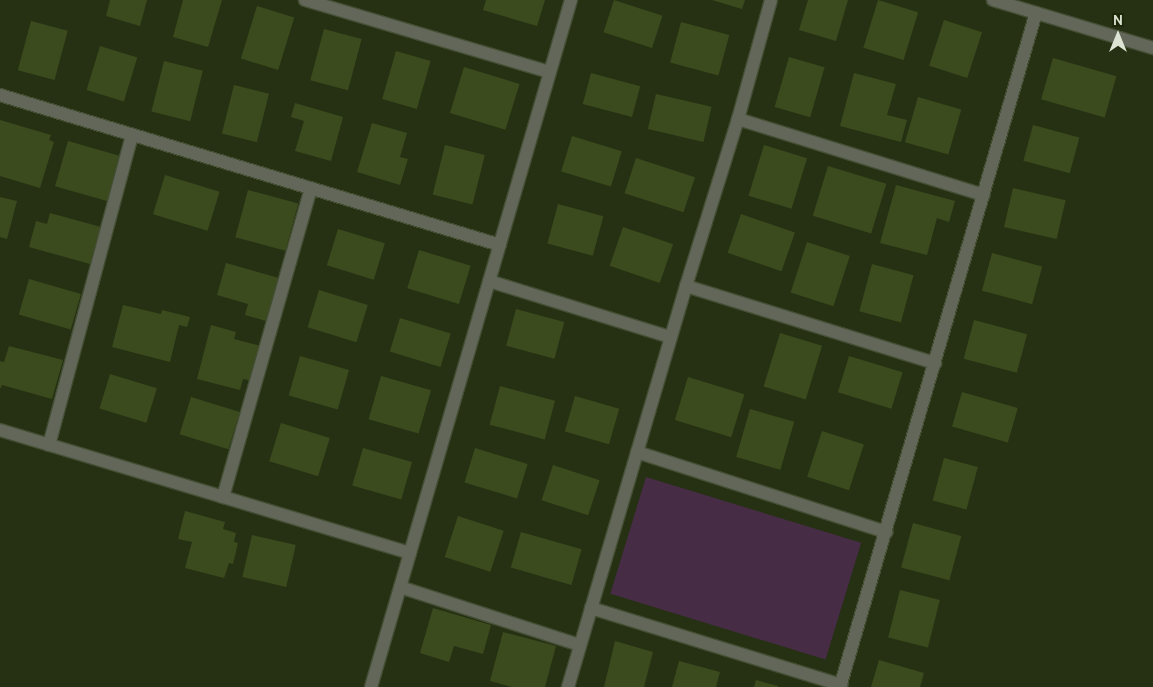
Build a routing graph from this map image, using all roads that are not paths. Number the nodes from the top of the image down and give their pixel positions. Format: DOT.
graph roads {
  1 [pos="305,0"];
  2 [pos="571,0"];
  3 [pos="771,0"];
  4 [pos="993,0"];
  5 [pos="1036,13"];
  6 [pos="1153,48"];
  7 [pos="550,72"];
  8 [pos="0,95"];
  9 [pos="738,119"];
  10 [pos="132,135"];
  11 [pos="312,188"];
  12 [pos="983,196"];
  13 [pos="500,245"];
  14 [pos="490,280"];
  15 [pos="686,286"];
  16 [pos="670,337"];
  17 [pos="935,363"];
  18 [pos="0,430"];
  19 [pos="49,445"];
  20 [pos="637,452"];
  21 [pos="223,497"];
  22 [pos="886,532"];
  23 [pos="410,554"];
  24 [pos="400,586"];
  25 [pos="591,608"];
  26 [pos="580,645"];
  27 [pos="841,686"];
  28 [pos="371,687"];
  29 [pos="568,687"];
  1 -- 7 [label="street"];
  2 -- 7 [label="street"];
  3 -- 9 [label="street"];
  4 -- 5 [label="street"];
  5 -- 6 [label="street"];
  5 -- 12 [label="street"];
  7 -- 13 [label="street"];
  8 -- 10 [label="street"];
  9 -- 12 [label="street"];
  9 -- 15 [label="street"];
  10 -- 11 [label="street"];
  10 -- 19 [label="street"];
  11 -- 13 [label="street"];
  11 -- 21 [label="street"];
  12 -- 17 [label="street"];
  13 -- 14 [label="street"];
  14 -- 16 [label="street"];
  14 -- 23 [label="street"];
  15 -- 16 [label="street"];
  15 -- 17 [label="street"];
  16 -- 20 [label="street"];
  17 -- 22 [label="street"];
  18 -- 19 [label="street"];
  19 -- 21 [label="street"];
  20 -- 22 [label="street"];
  20 -- 25 [label="street"];
  21 -- 23 [label="street"];
  22 -- 27 [label="street"];
  23 -- 24 [label="street"];
  24 -- 26 [label="street"];
  24 -- 28 [label="street"];
  25 -- 26 [label="street"];
  25 -- 27 [label="street"];
  26 -- 29 [label="street"];
}
